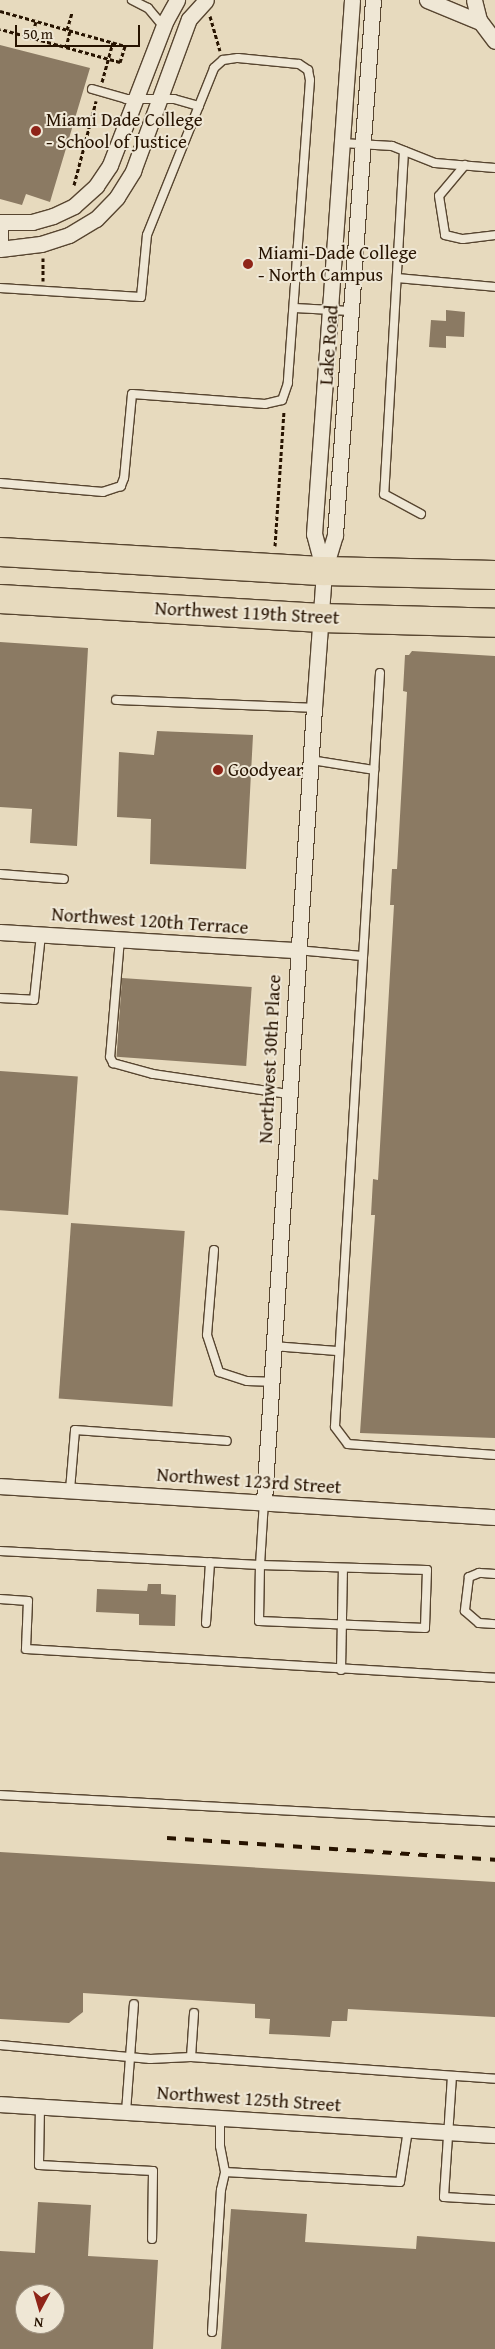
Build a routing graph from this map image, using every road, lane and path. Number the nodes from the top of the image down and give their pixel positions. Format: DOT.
graph roads {
  1 [pos="132,0"];
  2 [pos="177,0"];
  3 [pos="352,0"];
  4 [pos="373,0"];
  5 [pos="427,0"];
  6 [pos="474,0"];
  7 [pos="208,5"];
  8 [pos="0,11"];
  9 [pos="72,12"];
  10 [pos="36,21"];
  11 [pos="480,22"];
  12 [pos="164,27"];
  13 [pos="0,29"];
  14 [pos="69,30"];
  15 [pos="31,38"];
  16 [pos="495,41"];
  17 [pos="113,42"];
  18 [pos="66,48"];
  19 [pos="220,53"];
  20 [pos="108,59"];
  21 [pos="100,87"];
  22 [pos="92,89"];
  23 [pos="98,96"];
  24 [pos="135,99"];
  25 [pos="159,99"];
  26 [pos="199,106"];
  27 [pos="342,142"];
  28 [pos="363,144"];
  29 [pos="404,151"];
  30 [pos="465,166"];
  31 [pos="495,168"];
  32 [pos="72,189"];
  33 [pos="0,222"];
  34 [pos="0,229"];
  35 [pos="495,235"];
  36 [pos="0,242"];
  37 [pos="0,249"];
  38 [pos="397,278"];
  39 [pos="495,287"];
  40 [pos="0,288"];
  41 [pos="294,308"];
  42 [pos="330,310"];
  43 [pos="351,311"];
  44 [pos="284,411"];
  45 [pos="0,483"];
  46 [pos="421,514"];
  47 [pos="274,546"];
  48 [pos="0,552"];
  49 [pos="324,571"];
  50 [pos="495,575"];
  51 [pos="0,599"];
  52 [pos="321,618"];
  53 [pos="495,623"];
  54 [pos="380,672"];
  55 [pos="116,700"];
  56 [pos="314,708"];
  57 [pos="311,760"];
  58 [pos="374,770"];
  59 [pos="0,874"];
  60 [pos="64,879"];
  61 [pos="0,932"];
  62 [pos="41,934"];
  63 [pos="120,939"];
  64 [pos="297,950"];
  65 [pos="362,956"];
  66 [pos="0,998"];
  67 [pos="288,1094"];
  68 [pos="214,1250"];
  69 [pos="274,1346"];
  70 [pos="337,1351"];
  71 [pos="271,1382"];
  72 [pos="227,1442"];
  73 [pos="495,1455"];
  74 [pos="0,1486"];
  75 [pos="70,1490"];
  76 [pos="264,1502"];
  77 [pos="495,1517"];
  78 [pos="0,1551"];
  79 [pos="210,1562"];
  80 [pos="260,1565"];
  81 [pos="343,1568"];
  82 [pos="495,1574"];
  83 [pos="0,1598"];
  84 [pos="206,1624"];
  85 [pos="343,1624"];
  86 [pos="495,1624"];
  87 [pos="341,1670"];
  88 [pos="495,1678"];
  89 [pos="0,1794"];
  90 [pos="495,1822"];
  91 [pos="134,2004"];
  92 [pos="194,2013"];
  93 [pos="0,2045"];
  94 [pos="129,2056"];
  95 [pos="191,2057"];
  96 [pos="452,2076"];
  97 [pos="495,2079"];
  98 [pos="0,2104"];
  99 [pos="40,2106"];
  100 [pos="126,2112"];
  101 [pos="220,2118"];
  102 [pos="408,2130"];
  103 [pos="448,2132"];
  104 [pos="495,2135"];
  105 [pos="225,2172"];
  106 [pos="495,2200"];
  107 [pos="152,2240"];
  108 [pos="212,2332"];
  1 -- 12 [label="lane"];
  2 -- 12 [label="street"];
  3 -- 27 [label="street, Lake Road"];
  4 -- 28 [label="street, Lake Road"];
  5 -- 11 [label="street"];
  6 -- 11 [label="street"];
  7 -- 19 [label="path"];
  7 -- 25 [label="street"];
  8 -- 10 [label="path"];
  9 -- 14 [label="path"];
  10 -- 14 [label="path"];
  10 -- 15 [label="path"];
  11 -- 16 [label="street"];
  12 -- 24 [label="street"];
  13 -- 15 [label="path"];
  14 -- 17 [label="path"];
  14 -- 18 [label="path"];
  15 -- 18 [label="path"];
  17 -- 20 [label="path"];
  17 -- 20 [label="path"];
  18 -- 20 [label="path"];
  20 -- 21 [label="path"];
  22 -- 24 [label="lane"];
  23 -- 32 [label="path"];
  24 -- 25 [label="lane"];
  24 -- 33 [label="street"];
  25 -- 26 [label="lane"];
  25 -- 37 [label="street"];
  26 -- 40 [label="lane"];
  26 -- 41 [label="lane"];
  27 -- 28 [label="lane"];
  27 -- 42 [label="street, Lake Road"];
  28 -- 29 [label="lane"];
  28 -- 43 [label="street, Lake Road"];
  29 -- 30 [label="lane"];
  29 -- 38 [label="lane"];
  30 -- 31 [label="lane"];
  30 -- 35 [label="lane"];
  34 -- 36 [label="street"];
  38 -- 39 [label="lane"];
  38 -- 46 [label="lane"];
  41 -- 42 [label="lane"];
  41 -- 45 [label="lane"];
  42 -- 43 [label="lane"];
  42 -- 49 [label="street, Lake Road"];
  43 -- 49 [label="street, Lake Road"];
  44 -- 47 [label="path"];
  48 -- 49 [label="highway"];
  49 -- 50 [label="highway"];
  49 -- 52 [label="street, Lake Road"];
  51 -- 52 [label="highway, Northwest 119th Street"];
  52 -- 53 [label="highway, Northwest 119th Street"];
  52 -- 56 [label="street, Northwest 30th Place"];
  54 -- 58 [label="lane"];
  55 -- 56 [label="lane"];
  56 -- 57 [label="street, Northwest 30th Place"];
  57 -- 58 [label="lane"];
  57 -- 64 [label="street, Northwest 30th Place"];
  58 -- 65 [label="lane"];
  59 -- 60 [label="lane"];
  61 -- 62 [label="street, Northwest 120th Terrace"];
  62 -- 63 [label="street, Northwest 120th Terrace"];
  62 -- 66 [label="lane"];
  63 -- 64 [label="street, Northwest 120th Terrace"];
  63 -- 67 [label="lane"];
  64 -- 65 [label="lane"];
  64 -- 67 [label="street, Northwest 30th Place"];
  65 -- 70 [label="lane"];
  67 -- 69 [label="street, Northwest 30th Place"];
  68 -- 71 [label="lane"];
  69 -- 70 [label="lane"];
  69 -- 71 [label="street, Northwest 30th Place"];
  70 -- 73 [label="lane"];
  71 -- 76 [label="street, Northwest 30th Place"];
  72 -- 75 [label="lane"];
  74 -- 75 [label="street, Northwest 123rd Street"];
  75 -- 76 [label="street, Northwest 123rd Street"];
  76 -- 77 [label="street, Northwest 123rd Street"];
  76 -- 80 [label="lane"];
  78 -- 79 [label="lane"];
  79 -- 80 [label="lane"];
  79 -- 84 [label="lane"];
  80 -- 81 [label="lane"];
  80 -- 85 [label="lane"];
  81 -- 85 [label="lane"];
  81 -- 85 [label="lane"];
  82 -- 86 [label="lane"];
  83 -- 87 [label="lane"];
  85 -- 87 [label="lane"];
  87 -- 88 [label="lane"];
  89 -- 90 [label="lane"];
  91 -- 94 [label="lane"];
  92 -- 95 [label="lane"];
  93 -- 94 [label="lane"];
  94 -- 95 [label="lane"];
  94 -- 100 [label="lane"];
  95 -- 96 [label="lane"];
  96 -- 97 [label="lane"];
  96 -- 103 [label="lane"];
  98 -- 99 [label="street, Northwest 125th Street"];
  99 -- 100 [label="street, Northwest 125th Street"];
  99 -- 107 [label="lane"];
  100 -- 101 [label="street, Northwest 125th Street"];
  101 -- 102 [label="street, Northwest 125th Street"];
  101 -- 105 [label="lane"];
  102 -- 103 [label="street, Northwest 125th Street"];
  102 -- 105 [label="lane"];
  103 -- 104 [label="street, Northwest 125th Street"];
  103 -- 106 [label="lane"];
  105 -- 108 [label="lane"];
}
